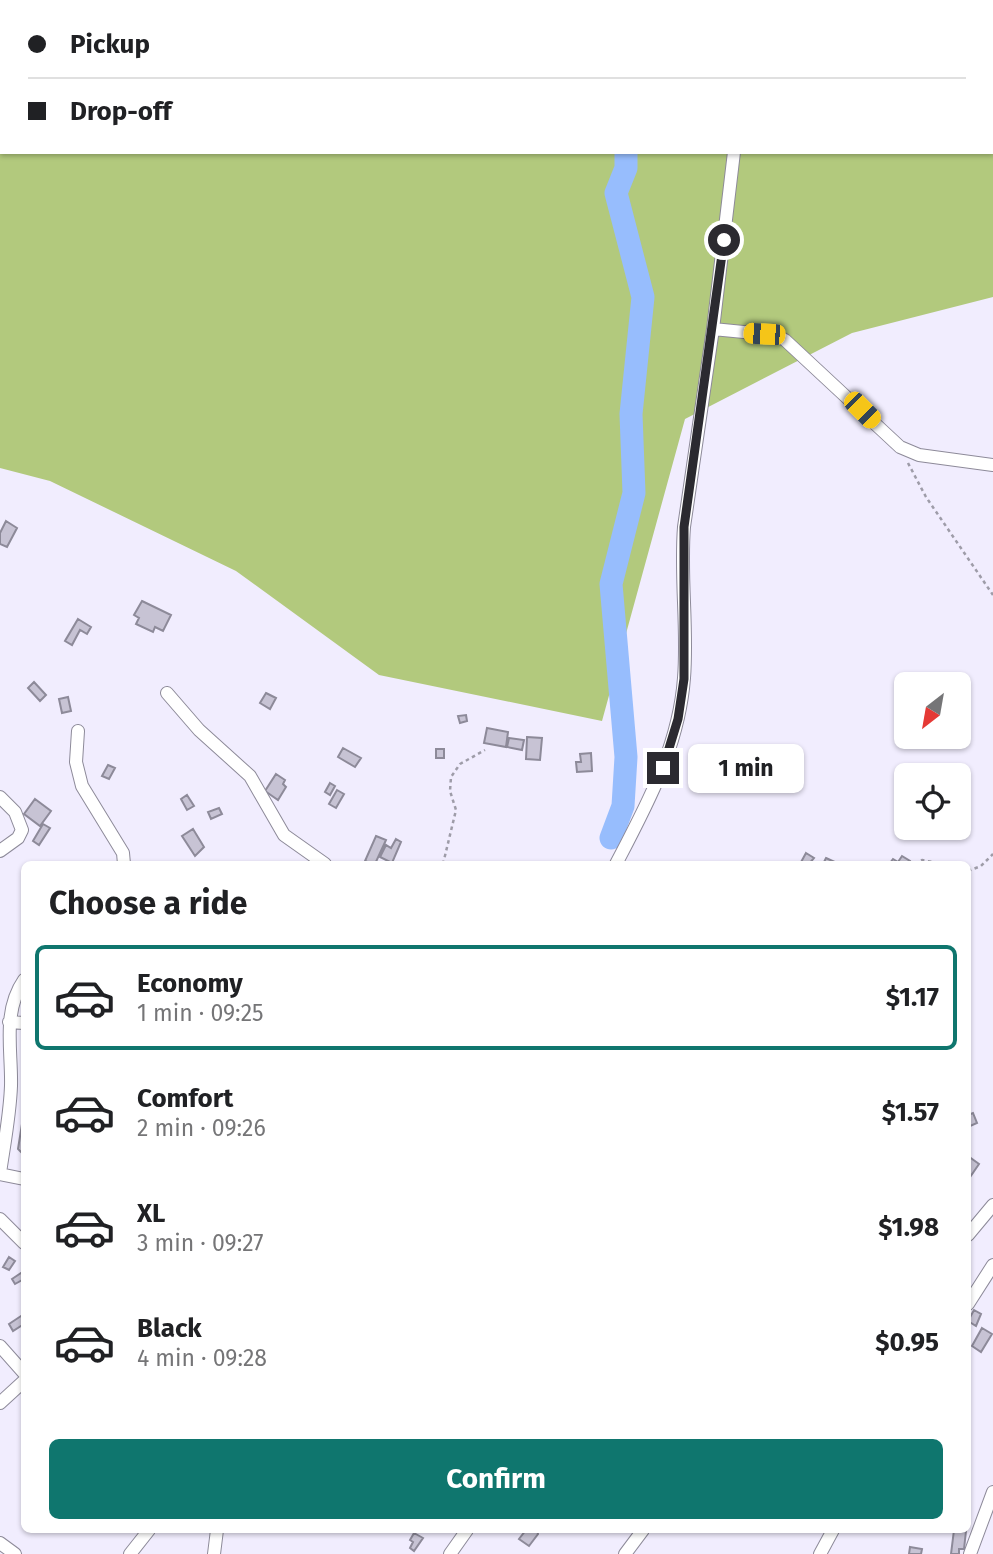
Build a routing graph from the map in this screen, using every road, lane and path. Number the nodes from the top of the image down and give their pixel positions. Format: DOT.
graph roads {
  1 [pos="734,154"];
  2 [pos="713,329"];
  3 [pos="900,447"];
  4 [pos="993,465"];
  5 [pos="993,595"];
  6 [pos="167,694"];
  7 [pos="78,731"];
  8 [pos="485,750"];
  9 [pos="0,796"];
  10 [pos="0,851"];
  11 [pos="993,855"];
  12 [pos="123,861"];
  13 [pos="321,861"];
  14 [pos="444,861"];
  15 [pos="617,861"];
  16 [pos="971,870"];
  17 [pos="21,986"];
  18 [pos="9,1022"];
  19 [pos="21,1023"];
  20 [pos="0,1174"];
  21 [pos="21,1178"];
  22 [pos="993,1205"];
  23 [pos="0,1219"];
  24 [pos="971,1231"];
  25 [pos="21,1240"];
  26 [pos="993,1265"];
  27 [pos="971,1299"];
  28 [pos="0,1346"];
  29 [pos="21,1370"];
  30 [pos="21,1384"];
  31 [pos="0,1403"];
  32 [pos="993,1492"];
  33 [pos="147,1533"];
  34 [pos="217,1533"];
  35 [pos="465,1533"];
  36 [pos="641,1533"];
  37 [pos="831,1533"];
  38 [pos="0,1543"];
  39 [pos="15,1554"];
  40 [pos="130,1554"];
  41 [pos="214,1554"];
  42 [pos="450,1554"];
  43 [pos="625,1554"];
  44 [pos="820,1554"];
  45 [pos="970,1554"];
  1 -- 2 [label="street"];
  2 -- 3 [label="street"];
  2 -- 15 [label="street"];
  3 -- 4 [label="street"];
  3 -- 5 [label="path"];
  6 -- 13 [label="street"];
  7 -- 12 [label="street"];
  8 -- 14 [label="path"];
  9 -- 10 [label="street"];
  11 -- 16 [label="path"];
  17 -- 18 [label="street"];
  18 -- 19 [label="street"];
  18 -- 20 [label="street"];
  20 -- 21 [label="street"];
  22 -- 24 [label="street"];
  23 -- 25 [label="street"];
  26 -- 27 [label="street"];
  28 -- 29 [label="street"];
  30 -- 31 [label="street"];
  32 -- 45 [label="street"];
  33 -- 40 [label="street"];
  34 -- 41 [label="street"];
  35 -- 42 [label="street"];
  36 -- 43 [label="street"];
  37 -- 44 [label="street"];
  38 -- 39 [label="street"];
}
